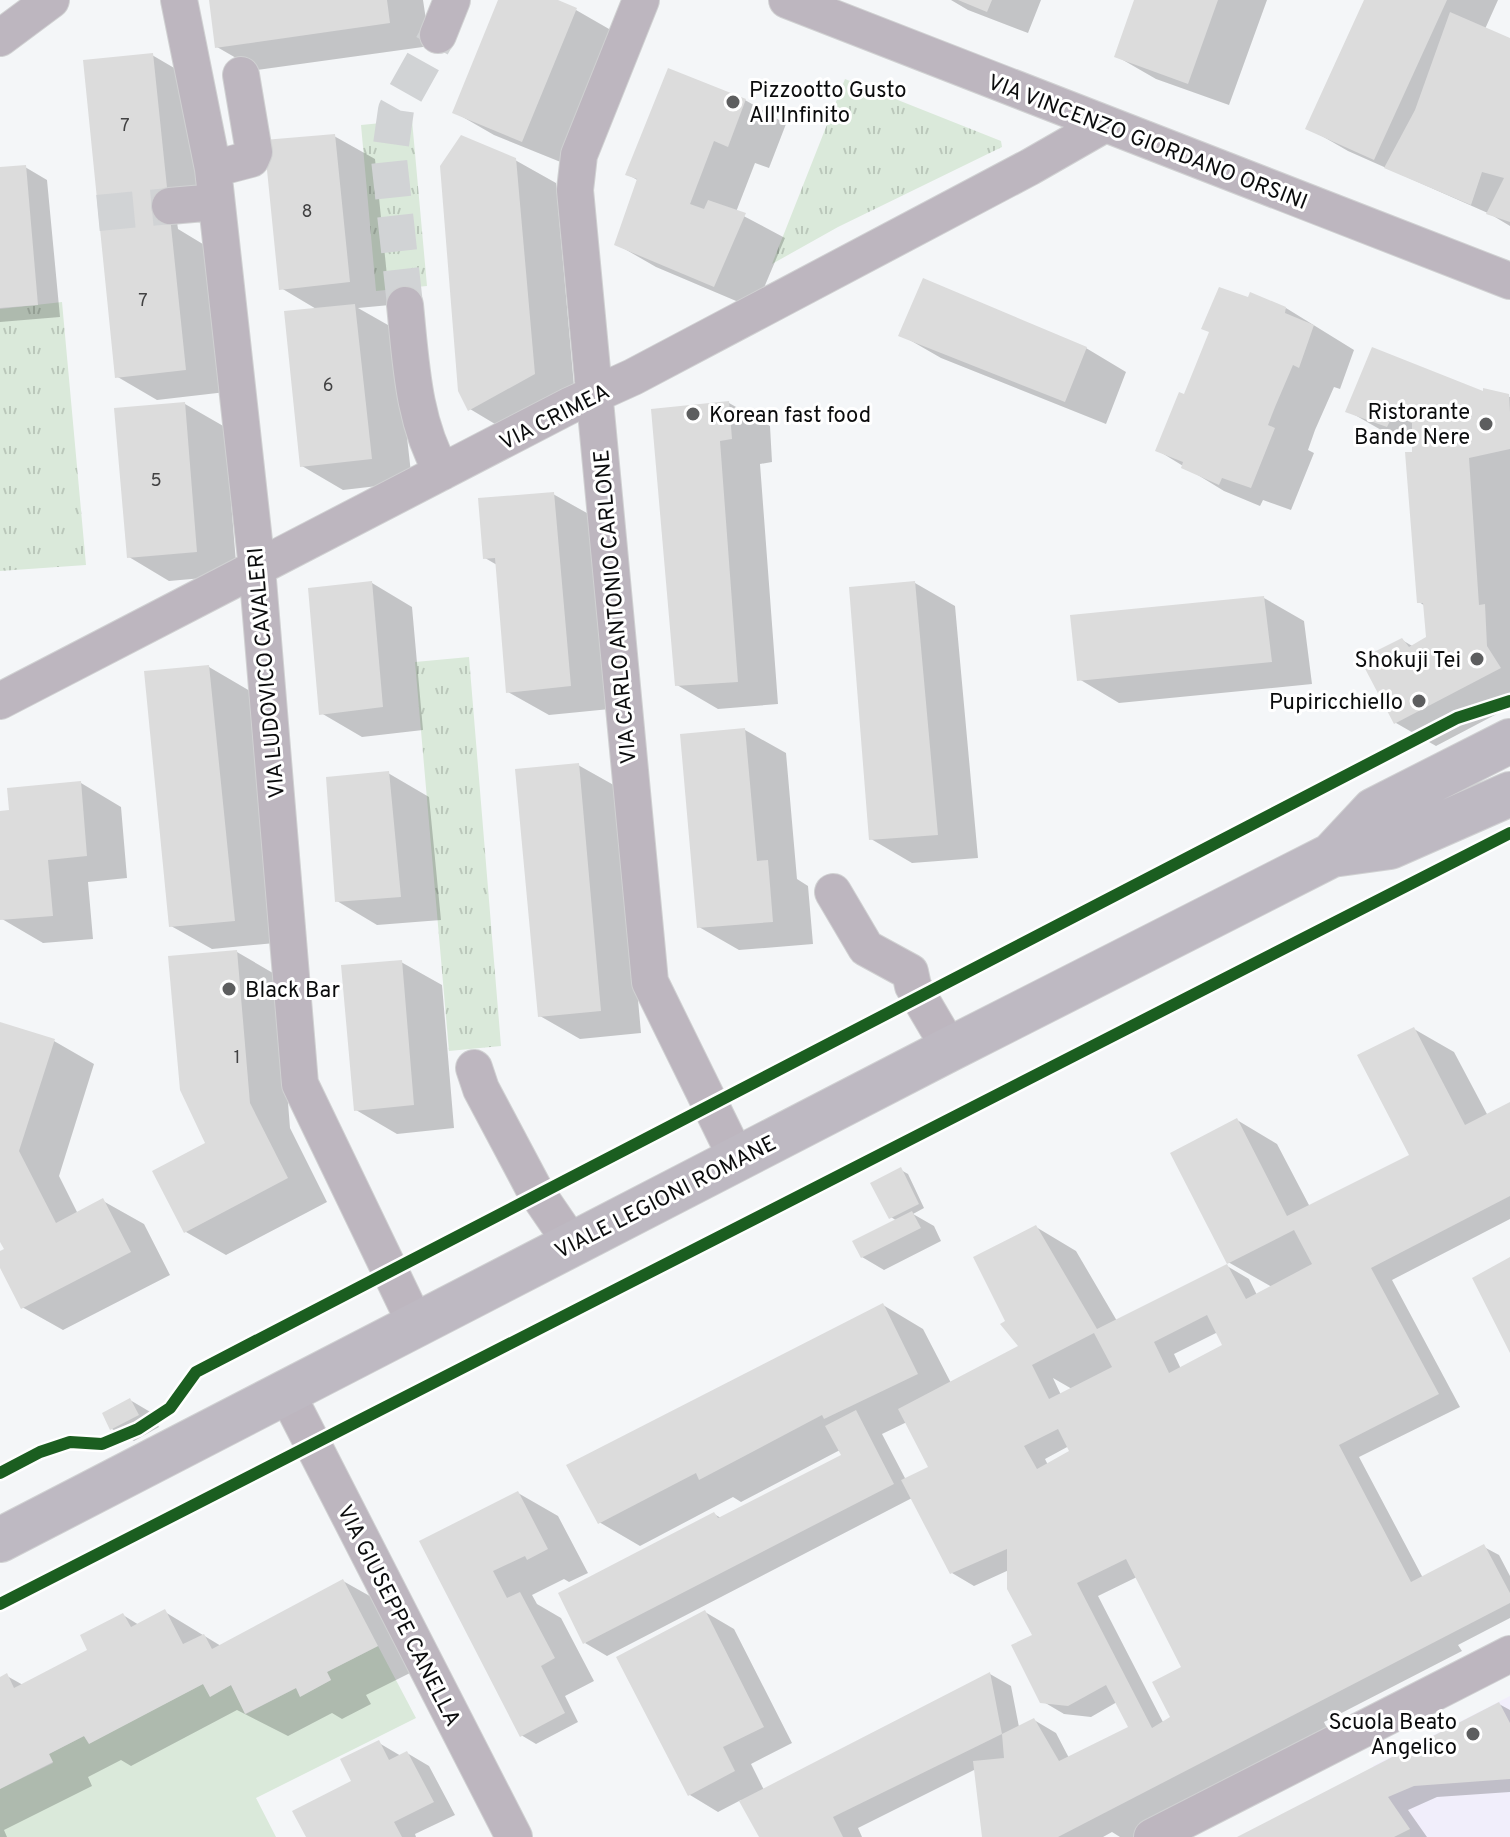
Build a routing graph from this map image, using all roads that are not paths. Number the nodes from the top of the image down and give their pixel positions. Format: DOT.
graph roads {
  1 [pos="51,0"];
  2 [pos="179,0"];
  3 [pos="452,0"];
  4 [pos="641,0"];
  5 [pos="787,0"];
  6 [pos="438,35"];
  7 [pos="0,38"];
  8 [pos="241,75"];
  9 [pos="1105,124"];
  10 [pos="215,185"];
  11 [pos="170,206"];
  12 [pos="1510,281"];
  13 [pos="405,305"];
  14 [pos="594,395"];
  15 [pos="442,472"];
  16 [pos="257,568"];
  17 [pos="0,701"];
  18 [pos="1510,741"];
  19 [pos="1510,794"];
  20 [pos="1332,855"];
  21 [pos="833,892"];
  22 [pos="950,1049"];
  23 [pos="474,1068"];
  24 [pos="737,1159"];
  25 [pos="572,1244"];
  26 [pos="416,1325"];
  27 [pos="286,1392"];
  28 [pos="0,1540"];
  29 [pos="1510,1654"];
  30 [pos="514,1837"];
  31 [pos="1152,1837"];
  1 -- 7 [label="street"];
  2 -- 10 [label="street, VIA LUDOVICO CAVALERI"];
  3 -- 6 [label="street"];
  4 -- 14 [label="street, VIA CARLO ANTONIO CARLONE"];
  5 -- 9 [label="street, VIA VINCENZO GIORDANO ORSINI"];
  8 -- 10 [label="street"];
  9 -- 12 [label="street, VIA VINCENZO GIORDANO ORSINI"];
  9 -- 14 [label="street, VIA CRIMEA"];
  10 -- 11 [label="street"];
  10 -- 16 [label="street, VIA LUDOVICO CAVALERI"];
  13 -- 15 [label="street"];
  14 -- 15 [label="street, VIA CRIMEA"];
  14 -- 24 [label="street, VIA CARLO ANTONIO CARLONE"];
  15 -- 16 [label="street, VIA CRIMEA"];
  16 -- 17 [label="street, VIA CRIMEA"];
  16 -- 26 [label="street, VIA LUDOVICO CAVALERI"];
  18 -- 20 [label="main road, VIALE LEGIONI ROMANE"];
  19 -- 20 [label="main road, VIALE LEGIONI ROMANE"];
  20 -- 22 [label="main road, VIALE LEGIONI ROMANE"];
  21 -- 22 [label="street"];
  22 -- 24 [label="main road, VIALE LEGIONI ROMANE"];
  23 -- 25 [label="street"];
  24 -- 25 [label="main road, VIALE LEGIONI ROMANE"];
  25 -- 26 [label="main road, VIALE LEGIONI ROMANE"];
  26 -- 27 [label="main road, VIALE LEGIONI ROMANE"];
  27 -- 28 [label="main road, VIALE LEGIONI ROMANE"];
  27 -- 30 [label="street, VIA GIUSEPPE CANELLA"];
  29 -- 31 [label="street"];
}
